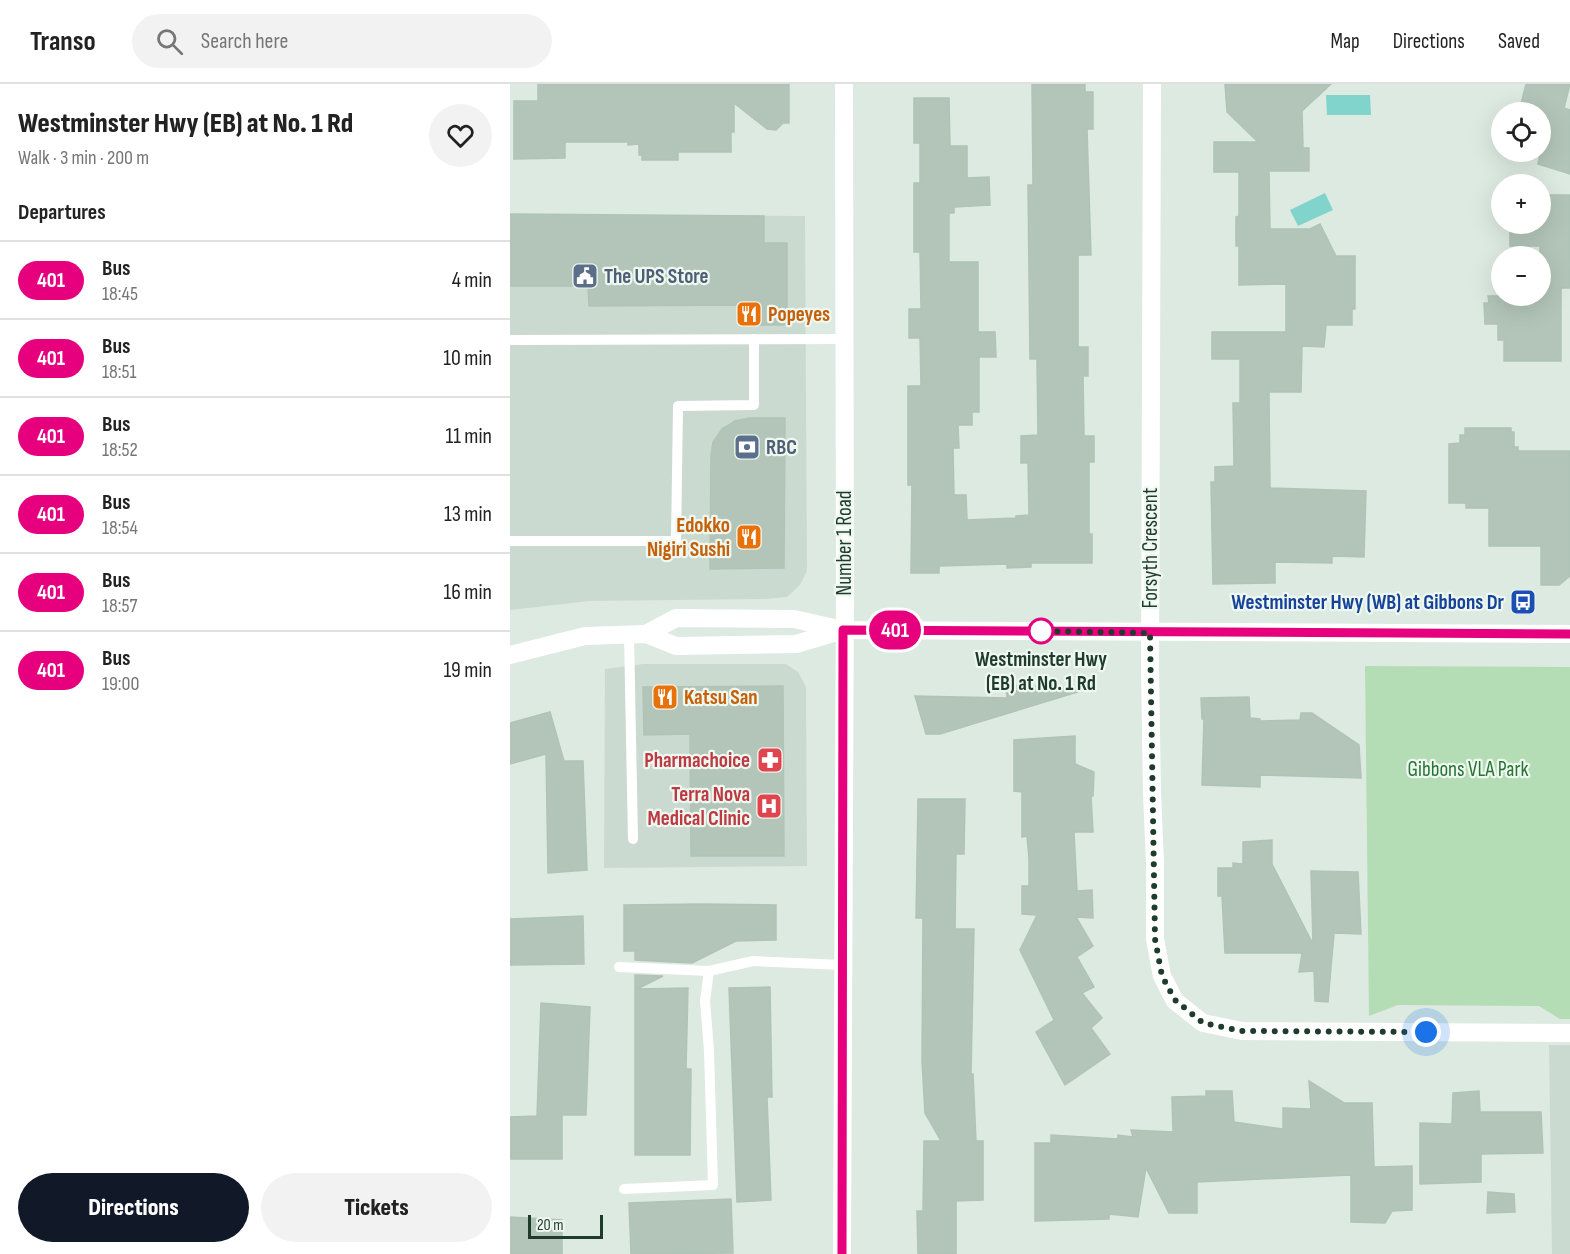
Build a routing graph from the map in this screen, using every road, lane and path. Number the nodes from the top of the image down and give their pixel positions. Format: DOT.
graph roads {
  1 [pos="844,84"];
  2 [pos="1152,84"];
  3 [pos="754,339"];
  4 [pos="844,339"];
  5 [pos="510,340"];
  6 [pos="510,542"];
  7 [pos="843,630"];
  8 [pos="1150,633"];
  9 [pos="638,634"];
  10 [pos="1570,634"];
  11 [pos="510,655"];
  12 [pos="633,839"];
  13 [pos="842,965"];
  14 [pos="619,967"];
  15 [pos="709,971"];
  16 [pos="1570,1033"];
  17 [pos="624,1189"];
  18 [pos="842,1254"];
  1 -- 4 [label="street, Number 1 Road"];
  2 -- 8 [label="street, Forsyth Crescent"];
  3 -- 4 [label="lane"];
  3 -- 5 [label="lane"];
  3 -- 6 [label="lane"];
  4 -- 7 [label="street, Number 1 Road"];
  7 -- 8 [label="street"];
  7 -- 9 [label="street"];
  7 -- 9 [label="street"];
  7 -- 13 [label="street, Number 1 Road"];
  8 -- 10 [label="street"];
  8 -- 16 [label="street, Forsyth Crescent"];
  9 -- 11 [label="street"];
  9 -- 12 [label="lane"];
  13 -- 15 [label="lane"];
  13 -- 18 [label="street, Number 1 Road"];
  14 -- 15 [label="lane"];
  15 -- 17 [label="lane"];
}
